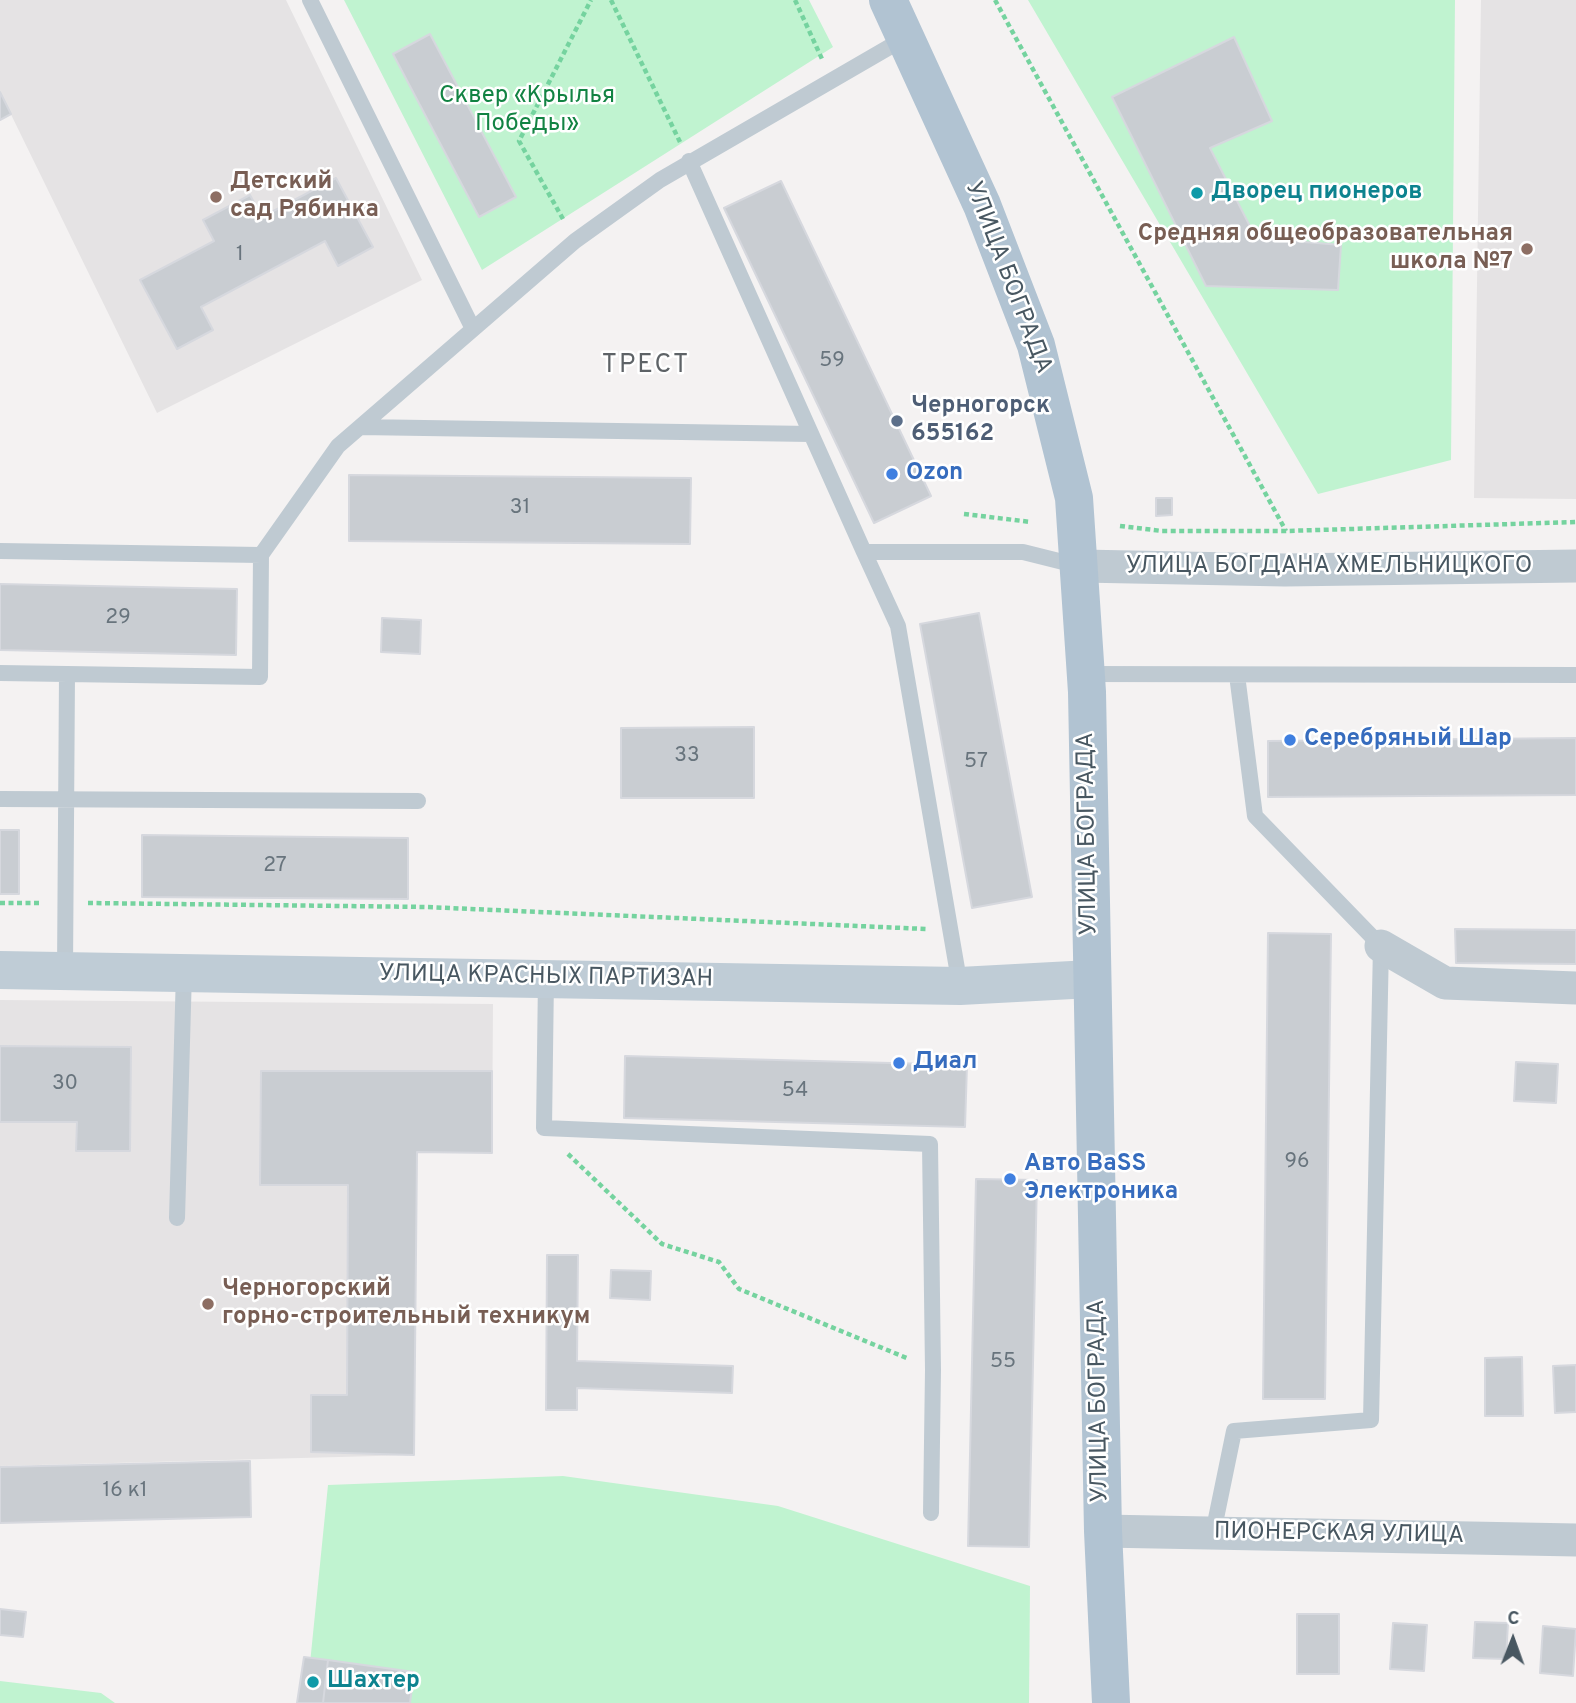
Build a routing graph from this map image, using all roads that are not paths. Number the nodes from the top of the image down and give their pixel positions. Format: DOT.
graph roads {
  1 [pos="310,0"];
  2 [pos="897,11"];
  3 [pos="689,161"];
  4 [pos="473,329"];
  5 [pos="359,427"];
  6 [pos="810,434"];
  7 [pos="0,551"];
  8 [pos="864,552"];
  9 [pos="261,555"];
  10 [pos="1081,566"];
  11 [pos="1576,566"];
  12 [pos="0,673"];
  13 [pos="66,674"];
  14 [pos="1086,674"];
  15 [pos="1237,675"];
  16 [pos="1576,675"];
  17 [pos="0,799"];
  18 [pos="66,799"];
  19 [pos="418,801"];
  20 [pos="1381,946"];
  21 [pos="0,970"];
  22 [pos="65,971"];
  23 [pos="184,972"];
  24 [pos="546,978"];
  25 [pos="1091,979"];
  26 [pos="960,986"];
  27 [pos="1576,989"];
  28 [pos="177,1218"];
  29 [pos="930,1513"];
  30 [pos="1103,1531"];
  31 [pos="1213,1533"];
  32 [pos="1576,1539"];
  33 [pos="1111,1703"];
  1 -- 4 [label="lane"];
  2 -- 3 [label="lane"];
  2 -- 10 [label="main road, УЛИЦА БОГРАДА"];
  3 -- 4 [label="lane"];
  3 -- 6 [label="lane"];
  4 -- 5 [label="lane"];
  5 -- 6 [label="lane"];
  5 -- 9 [label="lane"];
  6 -- 8 [label="lane"];
  7 -- 9 [label="lane"];
  8 -- 10 [label="lane"];
  8 -- 26 [label="lane"];
  9 -- 13 [label="lane"];
  10 -- 11 [label="street, УЛИЦА БОГДАНА ХМЕЛЬНИЦКОГО"];
  10 -- 14 [label="main road, УЛИЦА БОГРАДА"];
  12 -- 13 [label="lane"];
  13 -- 18 [label="lane"];
  14 -- 15 [label="lane"];
  14 -- 25 [label="main road, УЛИЦА БОГРАДА"];
  15 -- 16 [label="lane"];
  15 -- 20 [label="lane"];
  17 -- 18 [label="lane"];
  18 -- 19 [label="lane"];
  18 -- 22 [label="lane"];
  20 -- 27 [label="street"];
  20 -- 31 [label="lane"];
  21 -- 22 [label="main road, УЛИЦА КРАСНЫХ ПАРТИЗАН"];
  22 -- 23 [label="main road, УЛИЦА КРАСНЫХ ПАРТИЗАН"];
  23 -- 24 [label="main road, УЛИЦА КРАСНЫХ ПАРТИЗАН"];
  23 -- 28 [label="lane"];
  24 -- 26 [label="main road, УЛИЦА КРАСНЫХ ПАРТИЗАН"];
  24 -- 29 [label="lane"];
  25 -- 26 [label="main road, УЛИЦА КРАСНЫХ ПАРТИЗАН"];
  25 -- 30 [label="main road, УЛИЦА БОГРАДА"];
  30 -- 31 [label="street, ПИОНЕРСКАЯ УЛИЦА"];
  30 -- 33 [label="main road, УЛИЦА БОГРАДА"];
  31 -- 32 [label="street, ПИОНЕРСКАЯ УЛИЦА"];
}
